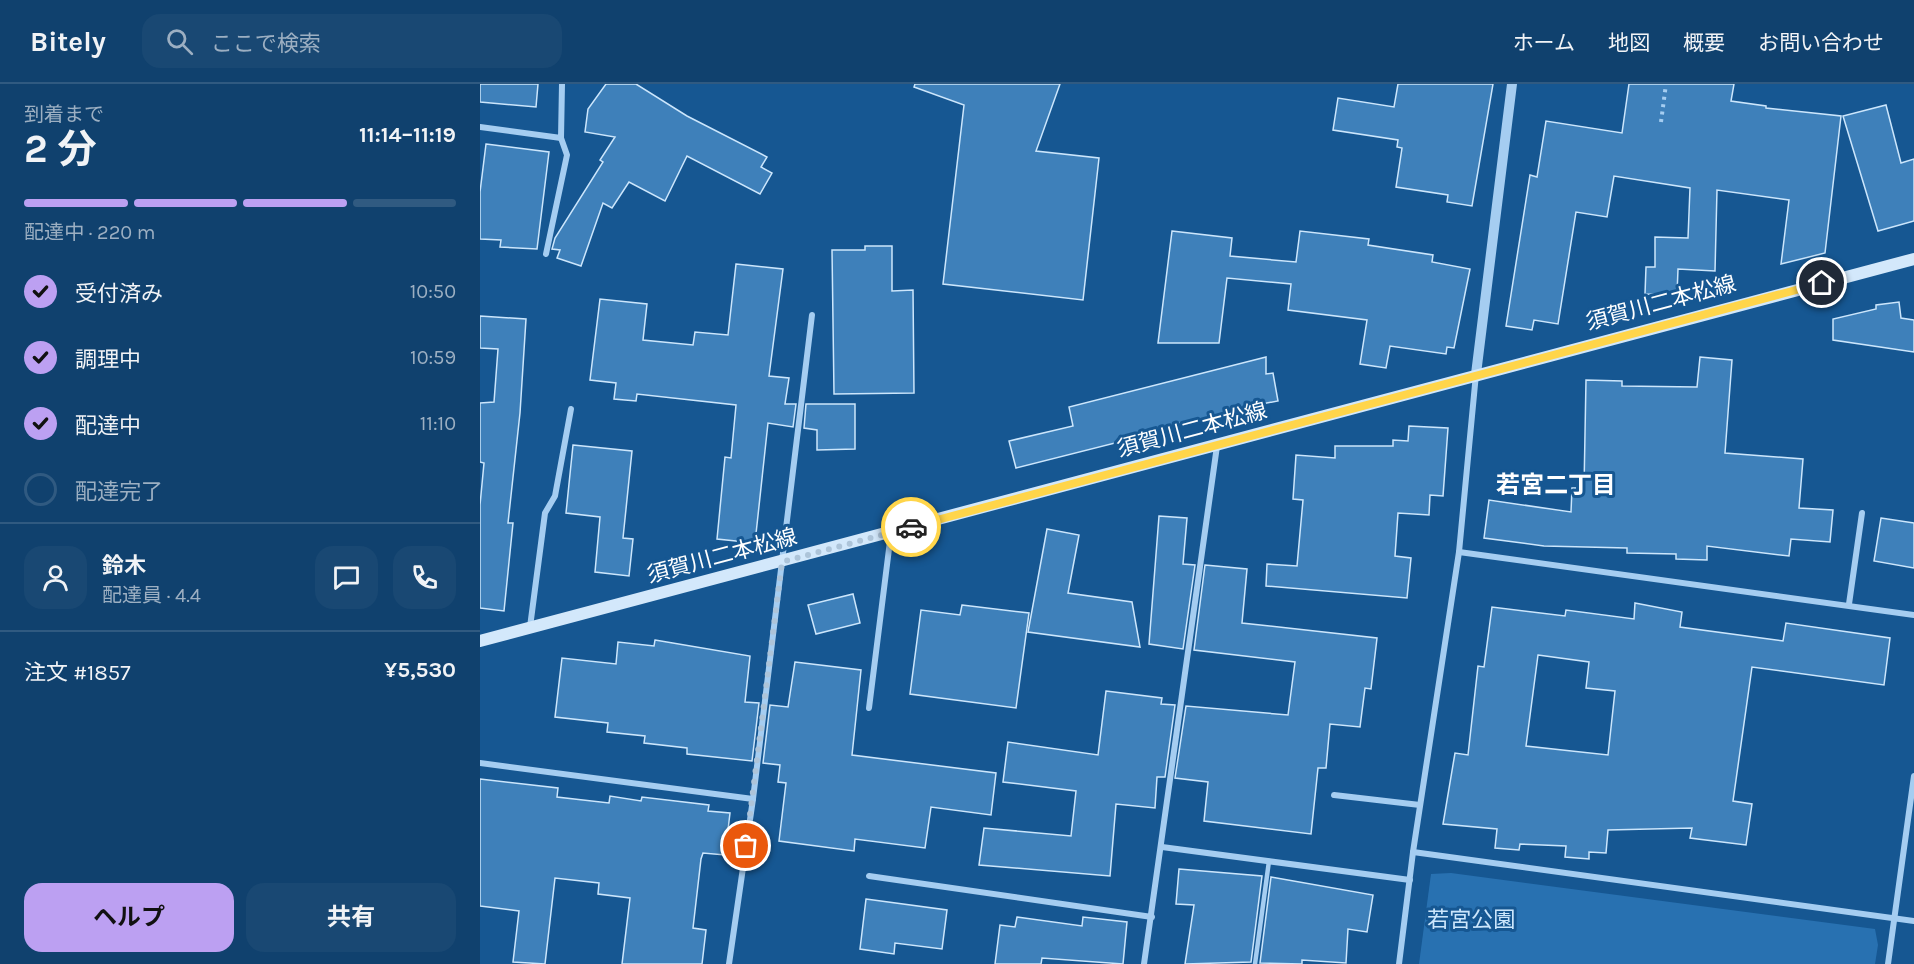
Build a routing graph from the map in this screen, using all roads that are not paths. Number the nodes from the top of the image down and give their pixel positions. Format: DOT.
graph roads {
  1 [pos="562,84"];
  2 [pos="1512,84"];
  3 [pos="480,128"];
  4 [pos="561,138"];
  5 [pos="546,254"];
  6 [pos="1914,259"];
  7 [pos="812,315"];
  8 [pos="1476,374"];
  9 [pos="571,409"];
  10 [pos="1217,446"];
  11 [pos="1862,513"];
  12 [pos="891,533"];
  13 [pos="1459,552"];
  14 [pos="782,562"];
  15 [pos="1849,604"];
  16 [pos="1914,615"];
  17 [pos="530,627"];
  18 [pos="480,641"];
  19 [pos="869,708"];
  20 [pos="480,763"];
  21 [pos="1914,776"];
  22 [pos="1334,795"];
  23 [pos="753,799"];
  24 [pos="1420,805"];
  25 [pos="1162,847"];
  26 [pos="1413,852"];
  27 [pos="1269,861"];
  28 [pos="869,876"];
  29 [pos="1410,880"];
  30 [pos="1152,917"];
  31 [pos="1894,918"];
  32 [pos="1914,921"];
  33 [pos="729,964"];
  34 [pos="1144,964"];
  35 [pos="1255,964"];
  36 [pos="1400,964"];
  37 [pos="1888,964"];
  1 -- 4 [label="street"];
  2 -- 8 [label="street"];
  3 -- 4 [label="street"];
  4 -- 5 [label="street"];
  6 -- 8 [label="main road, 須賀川二本松線"];
  7 -- 14 [label="street"];
  8 -- 10 [label="main road, 須賀川二本松線"];
  8 -- 13 [label="street"];
  9 -- 17 [label="street"];
  10 -- 12 [label="main road, 須賀川二本松線"];
  10 -- 25 [label="street"];
  11 -- 15 [label="street"];
  12 -- 14 [label="main road, 須賀川二本松線"];
  12 -- 19 [label="street"];
  13 -- 15 [label="street"];
  13 -- 24 [label="street"];
  14 -- 17 [label="main road, 須賀川二本松線"];
  14 -- 23 [label="street"];
  15 -- 16 [label="street"];
  17 -- 18 [label="main road, 須賀川二本松線"];
  20 -- 23 [label="street"];
  21 -- 31 [label="street"];
  22 -- 24 [label="street"];
  23 -- 33 [label="street"];
  24 -- 26 [label="street"];
  25 -- 27 [label="street"];
  25 -- 30 [label="street"];
  26 -- 29 [label="street"];
  26 -- 31 [label="street"];
  27 -- 29 [label="street"];
  27 -- 35 [label="lane"];
  28 -- 30 [label="street"];
  29 -- 36 [label="street"];
  30 -- 34 [label="street"];
  31 -- 32 [label="street"];
  31 -- 37 [label="street"];
}
